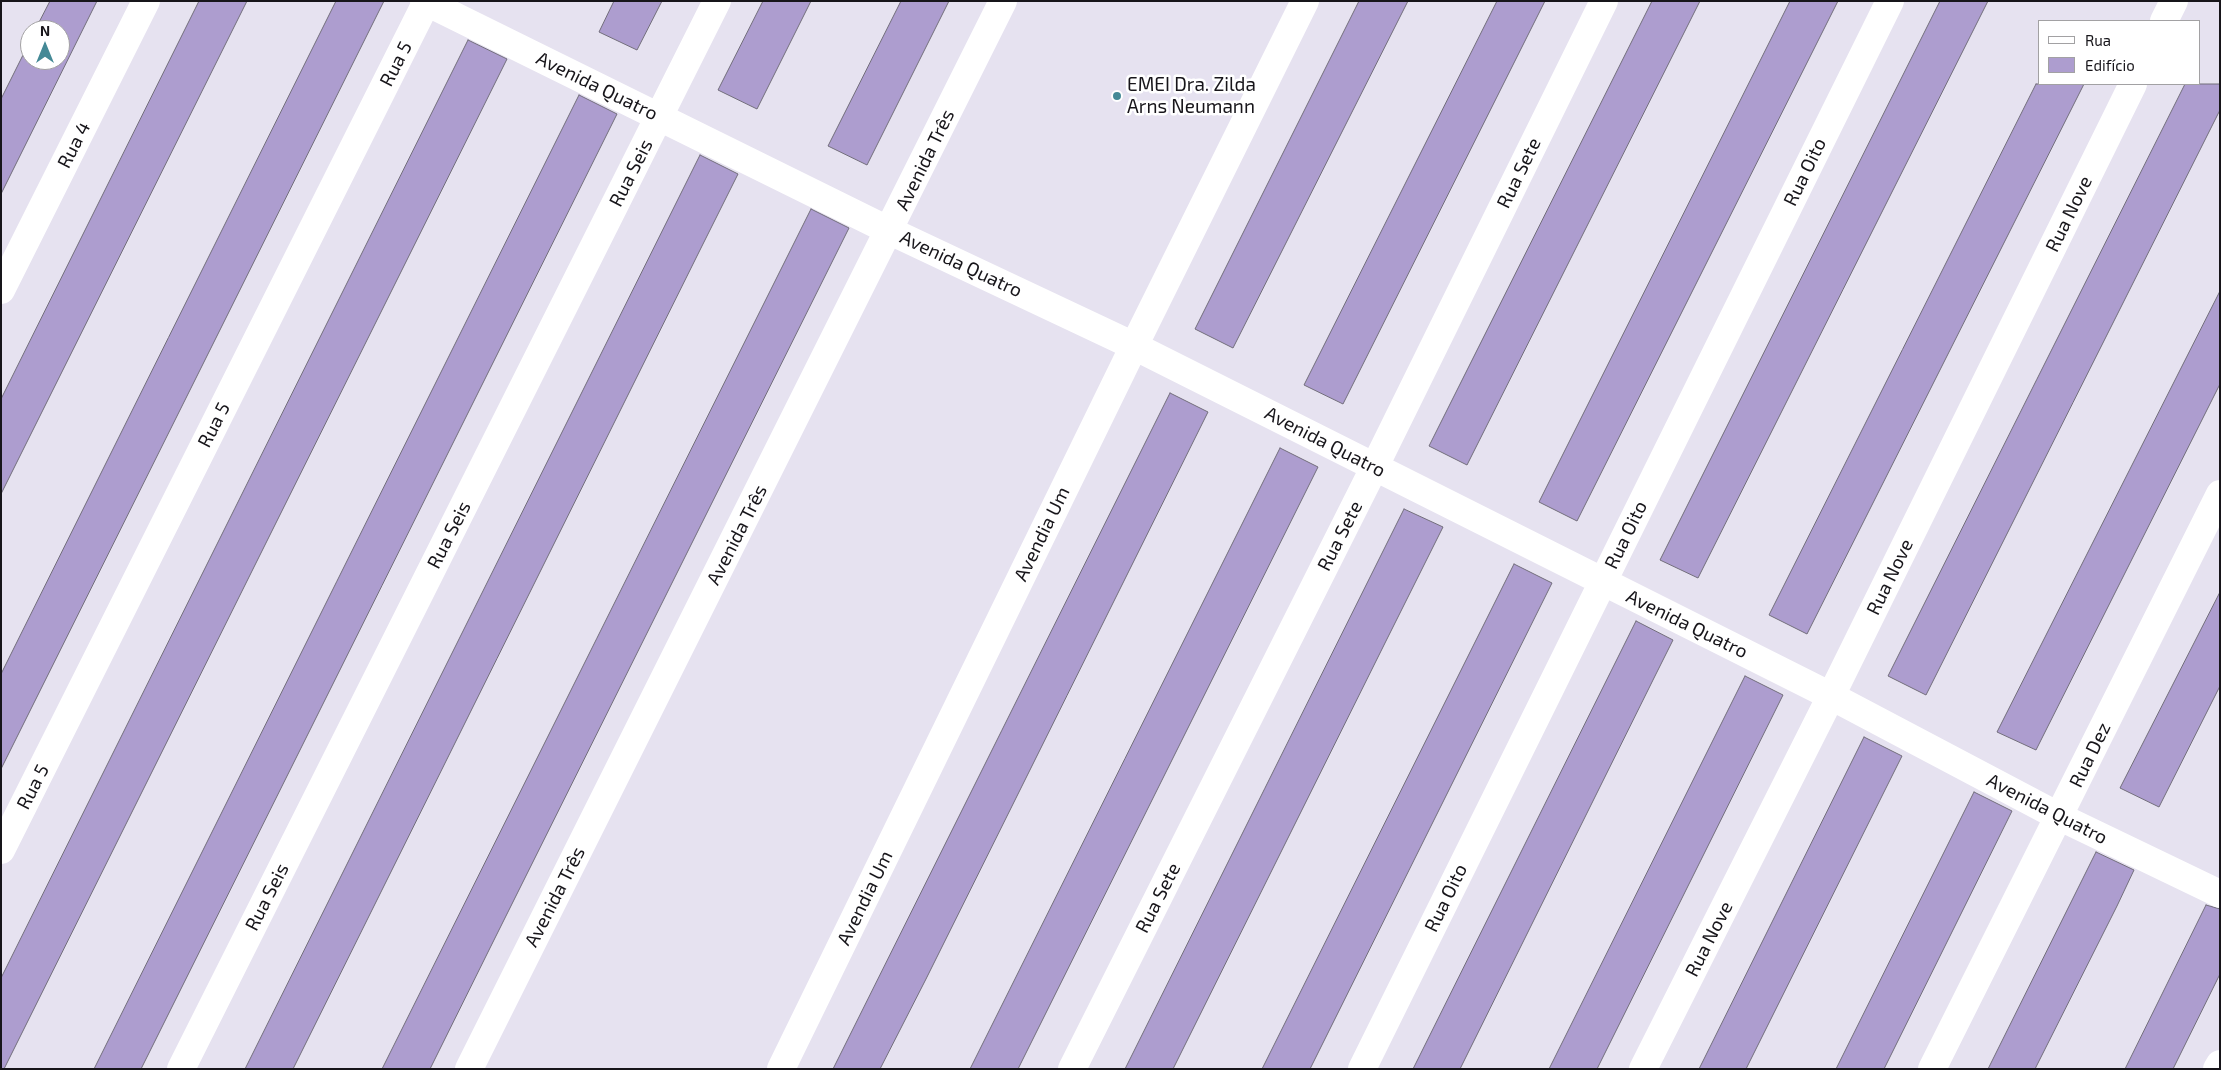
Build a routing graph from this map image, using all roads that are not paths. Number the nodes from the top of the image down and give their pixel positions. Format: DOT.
graph roads {
  1 [pos="146,1"];
  2 [pos="717,1"];
  3 [pos="1003,1"];
  4 [pos="1305,1"];
  5 [pos="1604,1"];
  6 [pos="1890,1"];
  7 [pos="2174,1"];
  8 [pos="426,2"];
  9 [pos="2164,20"];
  10 [pos="2133,85"];
  11 [pos="660,117"];
  12 [pos="890,230"];
  13 [pos="1,290"];
  14 [pos="1134,346"];
  15 [pos="1374,468"];
  16 [pos="2220,494"];
  17 [pos="1603,582"];
  18 [pos="1832,696"];
  19 [pos="2060,817"];
  20 [pos="1,850"];
  21 [pos="2220,894"];
  22 [pos="2220,1064"];
  23 [pos="181,1069"];
  24 [pos="469,1069"];
  25 [pos="781,1069"];
  26 [pos="1072,1069"];
  27 [pos="1362,1069"];
  28 [pos="1643,1069"];
  29 [pos="1932,1069"];
  30 [pos="2217,1069"];
  1 -- 13 [label="street, Rua 4"];
  2 -- 11 [label="street, Rua Seis"];
  3 -- 12 [label="street, Avenida Três"];
  4 -- 14 [label="street, Avendia Um"];
  5 -- 15 [label="street, Rua Sete"];
  6 -- 17 [label="street, Rua Oito"];
  7 -- 9 [label="street"];
  8 -- 11 [label="street, Avenida Quatro"];
  8 -- 20 [label="street, Rua 5"];
  10 -- 18 [label="street, Rua Nove"];
  11 -- 12 [label="street, Avenida Quatro"];
  11 -- 23 [label="street, Rua Seis"];
  12 -- 14 [label="street, Avenida Quatro"];
  12 -- 24 [label="street, Avenida Três"];
  14 -- 15 [label="street, Avenida Quatro"];
  14 -- 25 [label="street, Avendia Um"];
  15 -- 17 [label="street, Avenida Quatro"];
  15 -- 26 [label="street, Rua Sete"];
  16 -- 19 [label="street, Rua Dez"];
  17 -- 18 [label="street, Avenida Quatro"];
  17 -- 27 [label="street, Rua Oito"];
  18 -- 19 [label="street, Avenida Quatro"];
  18 -- 28 [label="street, Rua Nove"];
  19 -- 21 [label="street, Avenida Quatro"];
  19 -- 29 [label="street, Rua Dez"];
  22 -- 30 [label="street"];
}
